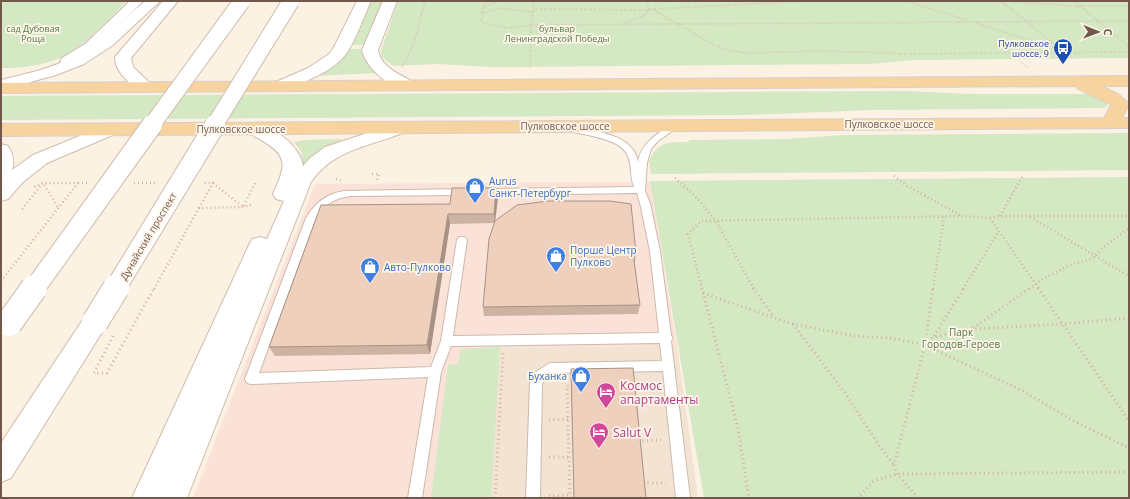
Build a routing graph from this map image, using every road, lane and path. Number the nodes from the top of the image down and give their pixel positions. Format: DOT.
graph roads {
  1 [pos="137,1"];
  2 [pos="152,1"];
  3 [pos="171,1"];
  4 [pos="242,1"];
  5 [pos="291,1"];
  6 [pos="364,1"];
  7 [pos="390,1"];
  8 [pos="425,1"];
  9 [pos="485,1"];
  10 [pos="498,1"];
  11 [pos="534,1"];
  12 [pos="647,1"];
  13 [pos="808,1"];
  14 [pos="907,1"];
  15 [pos="1001,1"];
  16 [pos="1009,1"];
  17 [pos="1074,1"];
  18 [pos="1080,6"];
  19 [pos="1129,6"];
  20 [pos="483,7"];
  21 [pos="534,9"];
  22 [pos="649,9"];
  23 [pos="533,12"];
  24 [pos="482,13"];
  25 [pos="1025,21"];
  26 [pos="1098,21"];
  27 [pos="1129,21"];
  28 [pos="973,22"];
  29 [pos="622,24"];
  30 [pos="676,24"];
  31 [pos="531,25"];
  32 [pos="1129,47"];
  33 [pos="1065,52"];
  34 [pos="1129,52"];
  35 [pos="895,53"];
  36 [pos="899,54"];
  37 [pos="402,67"];
  38 [pos="530,68"];
  39 [pos="44,73"];
  40 [pos="1068,81"];
  41 [pos="1129,81"];
  42 [pos="405,85"];
  43 [pos="1,86"];
  44 [pos="282,86"];
  45 [pos="146,87"];
  46 [pos="1110,123"];
  47 [pos="1129,123"];
  48 [pos="561,126"];
  49 [pos="675,126"];
  50 [pos="402,127"];
  51 [pos="255,129"];
  52 [pos="1,130"];
  53 [pos="109,130"];
  54 [pos="1,150"];
  55 [pos="1,173"];
  56 [pos="372,174"];
  57 [pos="1023,175"];
  58 [pos="894,176"];
  59 [pos="675,178"];
  60 [pos="336,179"];
  61 [pos="256,181"];
  62 [pos="343,181"];
  63 [pos="377,181"];
  64 [pos="213,183"];
  65 [pos="43,184"];
  66 [pos="32,188"];
  67 [pos="642,190"];
  68 [pos="1,194"];
  69 [pos="251,205"];
  70 [pos="58,207"];
  71 [pos="243,207"];
  72 [pos="22,209"];
  73 [pos="962,216"];
  74 [pos="1000,216"];
  75 [pos="1129,216"];
  76 [pos="944,217"];
  77 [pos="1030,217"];
  78 [pos="990,218"];
  79 [pos="716,221"];
  80 [pos="1129,228"];
  81 [pos="999,231"];
  82 [pos="462,240"];
  83 [pos="1096,256"];
  84 [pos="1129,276"];
  85 [pos="1,281"];
  86 [pos="1035,285"];
  87 [pos="702,293"];
  88 [pos="774,316"];
  89 [pos="1129,318"];
  90 [pos="792,324"];
  91 [pos="1062,324"];
  92 [pos="5,329"];
  93 [pos="105,329"];
  94 [pos="972,329"];
  95 [pos="934,337"];
  96 [pos="667,338"];
  97 [pos="503,340"];
  98 [pos="447,341"];
  99 [pos="925,345"];
  100 [pos="669,366"];
  101 [pos="435,372"];
  102 [pos="581,386"];
  103 [pos="549,413"];
  104 [pos="568,419"];
  105 [pos="549,420"];
  106 [pos="1129,421"];
  107 [pos="549,427"];
  108 [pos="636,433"];
  109 [pos="666,440"];
  110 [pos="637,441"];
  111 [pos="638,448"];
  112 [pos="1129,448"];
  113 [pos="549,450"];
  114 [pos="549,457"];
  115 [pos="569,457"];
  116 [pos="548,465"];
  117 [pos="894,465"];
  118 [pos="1,468"];
  119 [pos="1129,472"];
  120 [pos="897,474"];
  121 [pos="640,476"];
  122 [pos="641,483"];
  123 [pos="670,483"];
  124 [pos="548,488"];
  125 [pos="642,491"];
  126 [pos="548,497"];
  127 [pos="570,497"];
  128 [pos="146,498"];
  129 [pos="172,498"];
  130 [pos="415,498"];
  131 [pos="495,498"];
  132 [pos="533,498"];
  133 [pos="684,498"];
  134 [pos="749,498"];
  135 [pos="856,498"];
  136 [pos="918,498"];
  1 -- 39 [label="street"];
  2 -- 39 [label="main road"];
  3 -- 45 [label="main road"];
  4 -- 92 [label="main road, bridge"];
  5 -- 93 [label="main road, Дунайский проспект, bridge"];
  6 -- 44 [label="main road"];
  7 -- 42 [label="main road"];
  8 -- 37 [label="path"];
  9 -- 20 [label="path"];
  10 -- 20 [label="path"];
  11 -- 21 [label="path"];
  12 -- 22 [label="path"];
  13 -- 22 [label="path"];
  14 -- 28 [label="path"];
  15 -- 25 [label="path"];
  16 -- 18 [label="path"];
  17 -- 18 [label="path"];
  18 -- 19 [label="path"];
  18 -- 26 [label="path"];
  20 -- 24 [label="path"];
  21 -- 22 [label="path"];
  21 -- 23 [label="path"];
  22 -- 29 [label="path"];
  22 -- 30 [label="path"];
  23 -- 24 [label="path"];
  23 -- 31 [label="path"];
  24 -- 31 [label="path"];
  25 -- 26 [label="path"];
  25 -- 28 [label="path"];
  25 -- 33 [label="path"];
  26 -- 27 [label="path"];
  26 -- 32 [label="path"];
  28 -- 30 [label="path"];
  28 -- 33 [label="path"];
  29 -- 30 [label="path"];
  29 -- 31 [label="path"];
  30 -- 35 [label="path"];
  31 -- 38 [label="path"];
  33 -- 34 [label="path"];
  33 -- 36 [label="path"];
  39 -- 43 [label="main road"];
  40 -- 41 [label="main road"];
  40 -- 42 [label="main road"];
  40 -- 46 [label="main road"];
  42 -- 44 [label="main road"];
  43 -- 45 [label="main road"];
  44 -- 45 [label="main road"];
  46 -- 47 [label="main road, Пулковское шоссе"];
  46 -- 49 [label="main road, Пулковское шоссе"];
  48 -- 49 [label="main road, Пулковское шоссе"];
  48 -- 50 [label="main road, Пулковское шоссе"];
  48 -- 67 [label="lane"];
  49 -- 67 [label="lane"];
  50 -- 51 [label="main road, Пулковское шоссе"];
  50 -- 129 [label="main road"];
  51 -- 53 [label="main road, Пулковское шоссе"];
  51 -- 128 [label="main road"];
  52 -- 53 [label="main road, Пулковское шоссе"];
  53 -- 68 [label="main road"];
  54 -- 55 [label="main road"];
  56 -- 63 [label="path"];
  57 -- 74 [label="path"];
  58 -- 73 [label="path"];
  59 -- 79 [label="path"];
  60 -- 62 [label="path"];
  61 -- 71 [label="path"];
  64 -- 71 [label="path"];
  65 -- 66 [label="path"];
  65 -- 70 [label="path"];
  65 -- 70 [label="path"];
  65 -- 72 [label="path"];
  67 -- 96 [label="lane"];
  67 -- 101 [label="lane"];
  69 -- 71 [label="path"];
  70 -- 85 [label="path"];
  71 -- 93 [label="path"];
  73 -- 76 [label="path"];
  73 -- 78 [label="path"];
  74 -- 77 [label="path"];
  74 -- 78 [label="path"];
  75 -- 77 [label="path"];
  76 -- 79 [label="path"];
  76 -- 99 [label="path"];
  77 -- 83 [label="path"];
  78 -- 81 [label="path"];
  79 -- 87 [label="path"];
  79 -- 88 [label="path"];
  80 -- 83 [label="path"];
  81 -- 86 [label="path"];
  81 -- 95 [label="path"];
  82 -- 98 [label="lane"];
  83 -- 84 [label="path"];
  83 -- 86 [label="path"];
  86 -- 91 [label="path"];
  86 -- 94 [label="path"];
  87 -- 88 [label="path"];
  87 -- 134 [label="path"];
  88 -- 90 [label="path"];
  89 -- 91 [label="path"];
  90 -- 99 [label="path"];
  90 -- 117 [label="path"];
  91 -- 94 [label="path"];
  91 -- 106 [label="path"];
  93 -- 118 [label="main road, Дунайский проспект"];
  94 -- 95 [label="path"];
  95 -- 99 [label="path"];
  96 -- 97 [label="lane"];
  96 -- 100 [label="lane"];
  97 -- 98 [label="lane"];
  97 -- 131 [label="path"];
  98 -- 101 [label="lane"];
  99 -- 112 [label="path"];
  99 -- 117 [label="path"];
  100 -- 132 [label="lane"];
  100 -- 133 [label="lane"];
  101 -- 130 [label="lane"];
  102 -- 104 [label="path"];
  103 -- 105 [label="path"];
  104 -- 105 [label="path"];
  104 -- 115 [label="path"];
  105 -- 107 [label="path"];
  108 -- 110 [label="path"];
  109 -- 110 [label="path"];
  110 -- 111 [label="path"];
  113 -- 114 [label="path"];
  114 -- 115 [label="path"];
  114 -- 116 [label="path"];
  115 -- 127 [label="path"];
  117 -- 120 [label="path"];
  119 -- 120 [label="path"];
  120 -- 135 [label="path"];
  120 -- 136 [label="path"];
  121 -- 122 [label="path"];
  122 -- 123 [label="path"];
  122 -- 125 [label="path"];
  124 -- 126 [label="path"];
  126 -- 127 [label="path"];
}
